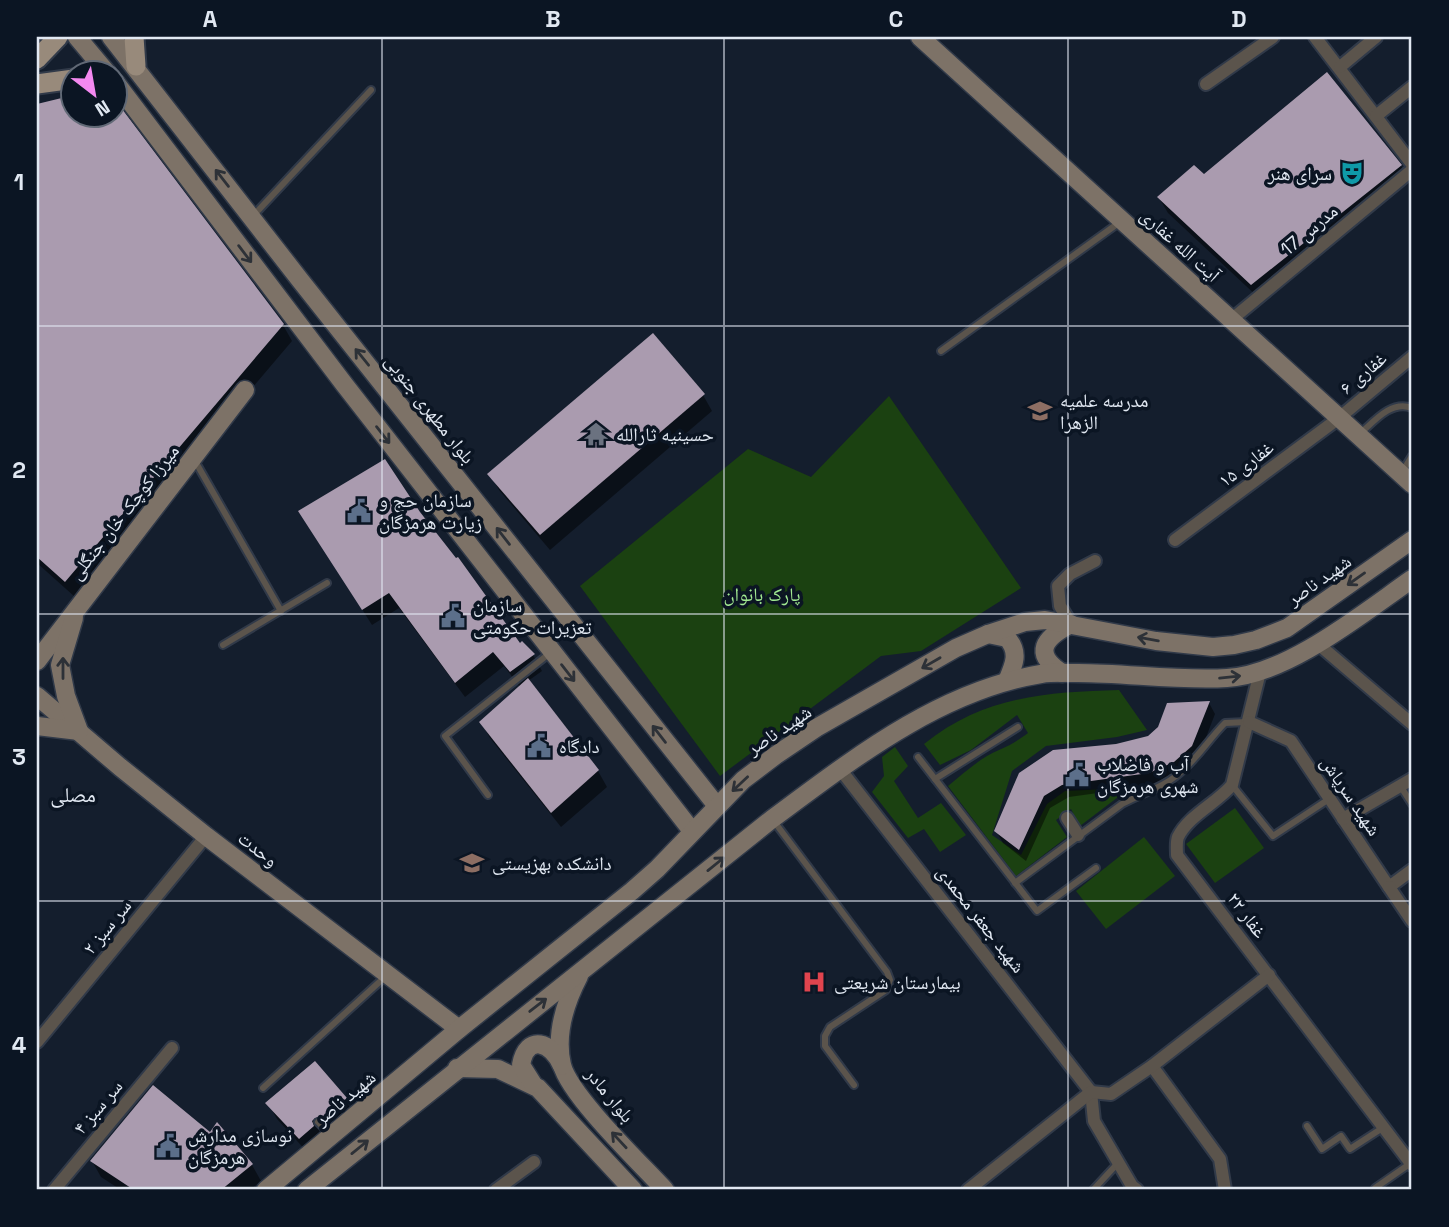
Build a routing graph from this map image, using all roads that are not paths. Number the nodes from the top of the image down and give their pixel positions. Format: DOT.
graph roads {
  1 [pos="58,37"];
  2 [pos="77,37"];
  3 [pos="111,37"];
  4 [pos="134,37"];
  5 [pos="920,37"];
  6 [pos="1273,37"];
  7 [pos="1315,37"];
  8 [pos="1376,37"];
  9 [pos="37,59"];
  10 [pos="96,60"];
  11 [pos="136,66"];
  12 [pos="1340,67"];
  13 [pos="60,81"];
  14 [pos="37,84"];
  15 [pos="1206,84"];
  16 [pos="1412,87"];
  17 [pos="371,90"];
  18 [pos="130,102"];
  19 [pos="1376,116"];
  20 [pos="1412,164"];
  21 [pos="1412,170"];
  22 [pos="252,217"];
  23 [pos="1122,221"];
  24 [pos="285,260"];
  25 [pos="263,278"];
  26 [pos="1231,320"];
  27 [pos="941,351"];
  28 [pos="1412,357"];
  29 [pos="244,390"];
  30 [pos="1412,408"];
  31 [pos="1339,418"];
  32 [pos="1358,435"];
  33 [pos="1412,456"];
  34 [pos="194,459"];
  35 [pos="1406,479"];
  36 [pos="1175,540"];
  37 [pos="1412,540"];
  38 [pos="1095,561"];
  39 [pos="532,572"];
  40 [pos="1412,579"];
  41 [pos="327,583"];
  42 [pos="506,593"];
  43 [pos="78,605"];
  44 [pos="281,611"];
  45 [pos="1071,624"];
  46 [pos="988,634"];
  47 [pos="1317,643"];
  48 [pos="223,645"];
  49 [pos="552,652"];
  50 [pos="37,661"];
  51 [pos="1062,673"];
  52 [pos="1260,673"];
  53 [pos="1007,681"];
  54 [pos="37,696"];
  55 [pos="1249,722"];
  56 [pos="1412,724"];
  57 [pos="37,726"];
  58 [pos="1018,727"];
  59 [pos="79,731"];
  60 [pos="918,757"];
  61 [pos="840,769"];
  62 [pos="935,779"];
  63 [pos="1412,779"];
  64 [pos="1233,785"];
  65 [pos="1401,787"];
  66 [pos="488,795"];
  67 [pos="1329,799"];
  68 [pos="1412,804"];
  69 [pos="717,806"];
  70 [pos="772,818"];
  71 [pos="1067,818"];
  72 [pos="1343,820"];
  73 [pos="692,831"];
  74 [pos="1078,835"];
  75 [pos="206,836"];
  76 [pos="1096,868"];
  77 [pos="1412,870"];
  78 [pos="1015,883"];
  79 [pos="1389,887"];
  80 [pos="1412,921"];
  81 [pos="581,972"];
  82 [pos="387,975"];
  83 [pos="1269,975"];
  84 [pos="459,1029"];
  85 [pos="37,1042"];
  86 [pos="172,1048"];
  87 [pos="562,1066"];
  88 [pos="1152,1066"];
  89 [pos="457,1068"];
  90 [pos="854,1085"];
  91 [pos="263,1088"];
  92 [pos="538,1088"];
  93 [pos="1091,1092"];
  94 [pos="318,1122"];
  95 [pos="1307,1126"];
  96 [pos="1384,1126"];
  97 [pos="332,1137"];
  98 [pos="309,1156"];
  99 [pos="534,1162"];
  100 [pos="1118,1162"];
  101 [pos="1412,1164"];
  102 [pos="326,1175"];
  103 [pos="985,1185"];
  104 [pos="1375,1188"];
  105 [pos="54,1190"];
  106 [pos="266,1190"];
  107 [pos="307,1190"];
  108 [pos="496,1190"];
  109 [pos="634,1190"];
  110 [pos="665,1190"];
  111 [pos="968,1190"];
  112 [pos="1093,1190"];
  113 [pos="1137,1190"];
  114 [pos="1225,1190"];
  1 -- 9 [label="main road"];
  2 -- 10 [label="street"];
  3 -- 11 [label="street, بلوار مطهری جنوبی"];
  4 -- 11 [label="main road"];
  5 -- 23 [label="street, آیت الله غفاری"];
  6 -- 15 [label="street"];
  7 -- 12 [label="street"];
  8 -- 12 [label="street"];
  22 -- 11 [label="street, بلوار مطهری جنوبی, one-way"];
  12 -- 19 [label="street"];
  13 -- 14 [label="main road"];
  16 -- 19 [label="street"];
  17 -- 22 [label="lane"];
  18 -- 25 [label="street, one-way"];
  19 -- 20 [label="street"];
  21 -- 26 [label="street, مدرس 17"];
  22 -- 24 [label="street, بلوار مطهری جنوبی"];
  23 -- 26 [label="street, آیت الله غفاری"];
  23 -- 27 [label="lane"];
  24 -- 25 [label="street"];
  39 -- 24 [label="street, بلوار مطهری جنوبی, one-way"];
  25 -- 42 [label="street, one-way"];
  26 -- 31 [label="street, آیت الله غفاری"];
  28 -- 31 [label="street, غفاری ۶"];
  29 -- 34 [label="street, میرزا کوچک خان جنگلی"];
  30 -- 32 [label="lane"];
  31 -- 32 [label="street, آیت الله غفاری"];
  31 -- 36 [label="street, غفاری ۱۵"];
  32 -- 35 [label="street, آیت الله غفاری"];
  33 -- 35 [label="lane"];
  34 -- 43 [label="street, میرزا کوچک خان جنگلی"];
  34 -- 44 [label="lane"];
  37 -- 45 [label="street, شهید ناصر, one-way"];
  38 -- 45 [label="street"];
  39 -- 42 [label="street"];
  69 -- 39 [label="street, بلوار مطهری جنوبی, one-way"];
  40 -- 47 [label="street"];
  41 -- 44 [label="lane"];
  42 -- 49 [label="street"];
  43 -- 50 [label="street, میرزا کوچک خان جنگلی"];
  59 -- 43 [label="street, one-way"];
  44 -- 48 [label="lane"];
  45 -- 46 [label="street, شهید ناصر"];
  45 -- 51 [label="street"];
  46 -- 53 [label="street"];
  46 -- 69 [label="street, شهید ناصر, one-way"];
  47 -- 52 [label="street"];
  47 -- 56 [label="street"];
  49 -- 66 [label="lane"];
  49 -- 73 [label="street, one-way"];
  51 -- 52 [label="street, one-way"];
  51 -- 53 [label="street"];
  52 -- 55 [label="street"];
  53 -- 61 [label="street"];
  54 -- 59 [label="street, وحدت"];
  55 -- 64 [label="street"];
  55 -- 67 [label="street, شهید سرپاش"];
  55 -- 74 [label="lane"];
  57 -- 59 [label="street"];
  58 -- 62 [label="lane"];
  59 -- 75 [label="street, وحدت"];
  60 -- 62 [label="lane"];
  61 -- 70 [label="street"];
  61 -- 93 [label="street, شهید جعفر محمدی"];
  62 -- 78 [label="lane"];
  63 -- 65 [label="street"];
  64 -- 67 [label="lane"];
  64 -- 83 [label="street, غفار ۲۲"];
  65 -- 68 [label="lane"];
  65 -- 72 [label="street"];
  67 -- 72 [label="street, شهید سرپاش"];
  69 -- 73 [label="street, شهید ناصر"];
  81 -- 70 [label="street, one-way"];
  70 -- 90 [label="lane"];
  71 -- 74 [label="street"];
  72 -- 79 [label="street, شهید سرپاش"];
  73 -- 84 [label="street, شهید ناصر"];
  74 -- 78 [label="lane"];
  75 -- 82 [label="street, وحدت"];
  75 -- 85 [label="street, سر سبز ۲"];
  76 -- 78 [label="lane"];
  77 -- 79 [label="street"];
  79 -- 80 [label="street, شهید سرپاش"];
  81 -- 87 [label="street, بلوار مادر"];
  89 -- 81 [label="street, one-way"];
  82 -- 84 [label="street, وحدت"];
  82 -- 91 [label="lane"];
  83 -- 88 [label="street"];
  83 -- 96 [label="street, غفار ۲۲"];
  84 -- 97 [label="street, شهید ناصر"];
  86 -- 105 [label="street, سر سبز ۴"];
  87 -- 92 [label="street"];
  110 -- 87 [label="street, بلوار مادر, one-way"];
  88 -- 93 [label="street"];
  88 -- 114 [label="street"];
  89 -- 92 [label="street"];
  102 -- 89 [label="street, one-way"];
  92 -- 109 [label="street"];
  93 -- 100 [label="street, شهید جعفر محمدی"];
  93 -- 103 [label="street"];
  94 -- 97 [label="lane"];
  95 -- 96 [label="lane"];
  96 -- 101 [label="street, غفار ۲۲"];
  97 -- 98 [label="street, شهید ناصر"];
  98 -- 102 [label="street"];
  98 -- 106 [label="street, شهید ناصر"];
  99 -- 108 [label="street"];
  100 -- 112 [label="lane"];
  100 -- 113 [label="street, شهید جعفر محمدی"];
  101 -- 104 [label="lane"];
  102 -- 107 [label="street"];
  103 -- 111 [label="street"];
}
